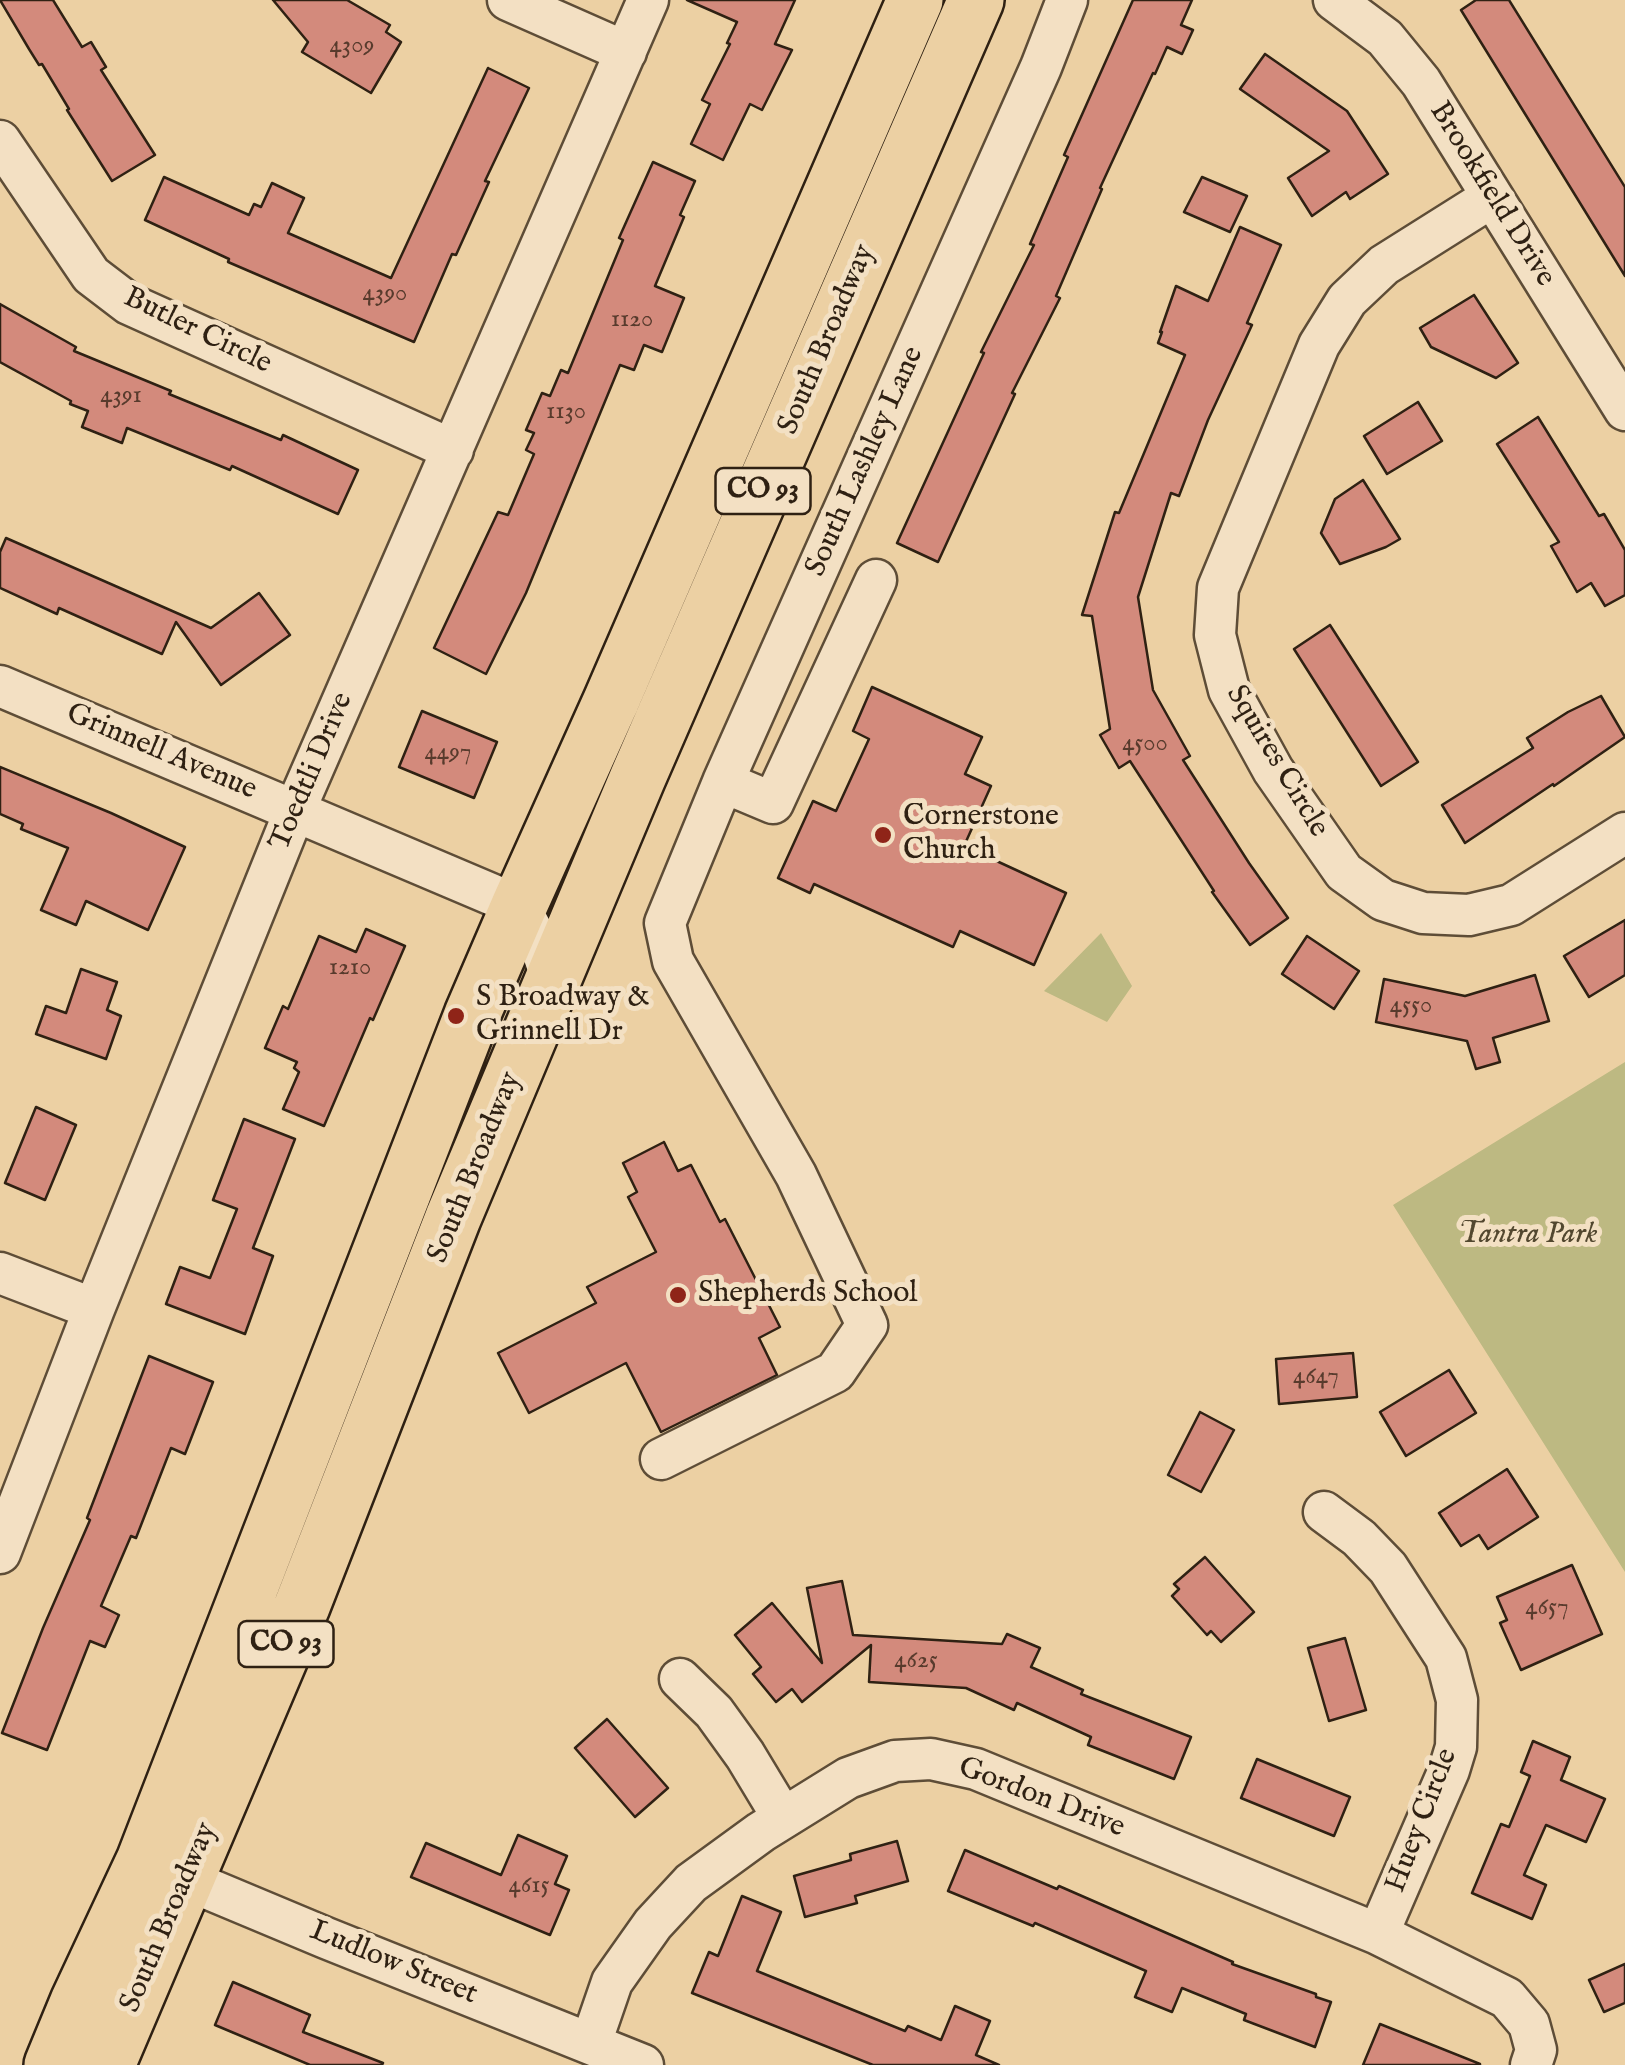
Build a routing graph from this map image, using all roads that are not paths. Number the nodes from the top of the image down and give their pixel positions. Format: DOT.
graph roads {
  1 [pos="508,0"];
  2 [pos="648,0"];
  3 [pos="915,0"];
  4 [pos="976,0"];
  5 [pos="1067,0"];
  6 [pos="1334,0"];
  7 [pos="626,52"];
  8 [pos="0,141"];
  9 [pos="1492,197"];
  10 [pos="1625,410"];
  11 [pos="453,450"];
  12 [pos="876,580"];
  13 [pos="0,686"];
  14 [pos="723,782"];
  15 [pos="295,810"];
  16 [pos="1625,833"];
  17 [pos="518,906"];
  18 [pos="552,983"];
  19 [pos="0,1272"];
  20 [pos="94,1309"];
  21 [pos="661,1459"];
  22 [pos="1324,1512"];
  23 [pos="0,1552"];
  24 [pos="680,1679"];
  25 [pos="783,1818"];
  26 [pos="165,1870"];
  27 [pos="1378,1934"];
  28 [pos="591,2043"];
  29 [pos="52,2065"];
  30 [pos="107,2065"];
  31 [pos="643,2065"];
  32 [pos="1530,2065"];
  1 -- 7 [label="street"];
  2 -- 7 [label="street, Toedtli Drive"];
  3 -- 17 [label="highway, South Broadway / CO 93"];
  4 -- 18 [label="highway, South Broadway / CO 93"];
  5 -- 14 [label="street, South Lashley Lane"];
  6 -- 9 [label="street, Brookfield Drive"];
  7 -- 11 [label="street, Toedtli Drive"];
  8 -- 11 [label="street, Butler Circle"];
  9 -- 10 [label="street, Brookfield Drive"];
  9 -- 16 [label="street, Squires Circle"];
  11 -- 15 [label="street, Toedtli Drive"];
  12 -- 14 [label="street"];
  13 -- 15 [label="street, Grinnell Avenue"];
  14 -- 21 [label="street, South Lashley Lane"];
  15 -- 17 [label="street, Grinnell Avenue"];
  15 -- 20 [label="street, Toedtli Drive"];
  17 -- 18 [label="street"];
  17 -- 26 [label="highway, South Broadway / CO 93"];
  18 -- 26 [label="highway, South Broadway / CO 93"];
  19 -- 20 [label="street"];
  20 -- 23 [label="street, Toedtli Drive"];
  22 -- 27 [label="street, Huey Circle"];
  24 -- 25 [label="street"];
  25 -- 27 [label="street, Gordon Drive"];
  25 -- 28 [label="street, Gordon Drive"];
  26 -- 28 [label="street, Ludlow Street"];
  26 -- 29 [label="highway, South Broadway / CO 93"];
  26 -- 30 [label="highway, South Broadway / CO 93"];
  27 -- 32 [label="street, Gordon Drive"];
  28 -- 31 [label="street, Ludlow Street"];
}
